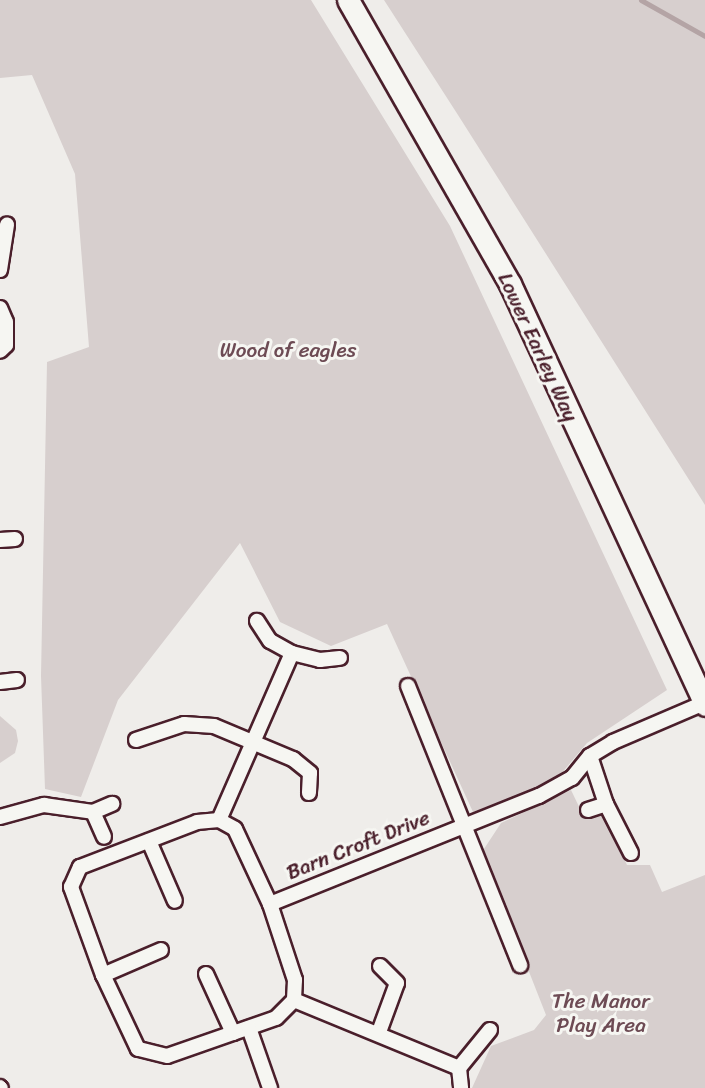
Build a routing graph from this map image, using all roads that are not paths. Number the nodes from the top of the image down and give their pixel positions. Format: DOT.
graph roads {
  1 [pos="348,0"];
  2 [pos="7,225"];
  3 [pos="0,270"];
  4 [pos="0,308"];
  5 [pos="0,351"];
  6 [pos="15,538"];
  7 [pos="0,540"];
  8 [pos="257,621"];
  9 [pos="292,653"];
  10 [pos="340,658"];
  11 [pos="17,680"];
  12 [pos="0,682"];
  13 [pos="408,686"];
  14 [pos="705,704"];
  15 [pos="136,740"];
  16 [pos="254,741"];
  17 [pos="590,756"];
  18 [pos="309,793"];
  19 [pos="112,804"];
  20 [pos="606,804"];
  21 [pos="588,810"];
  22 [pos="93,812"];
  23 [pos="0,817"];
  24 [pos="219,820"];
  25 [pos="463,825"];
  26 [pos="104,837"];
  27 [pos="149,841"];
  28 [pos="631,853"];
  29 [pos="175,901"];
  30 [pos="270,904"];
  31 [pos="161,950"];
  32 [pos="520,965"];
  33 [pos="380,966"];
  34 [pos="206,974"];
  35 [pos="103,975"];
  36 [pos="293,1000"];
  37 [pos="248,1028"];
  38 [pos="490,1030"];
  39 [pos="379,1032"];
  40 [pos="233,1033"];
  41 [pos="459,1068"];
  42 [pos="270,1088"];
  43 [pos="461,1088"];
  1 -- 14 [label="main road, Lower Earley Way"];
  2 -- 3 [label="street"];
  4 -- 5 [label="street"];
  6 -- 7 [label="street"];
  8 -- 9 [label="street"];
  9 -- 10 [label="street"];
  9 -- 16 [label="street"];
  11 -- 12 [label="street"];
  13 -- 25 [label="street, Barn Croft Drive"];
  14 -- 17 [label="street, Barn Croft Drive"];
  15 -- 16 [label="street"];
  16 -- 18 [label="street"];
  16 -- 24 [label="street"];
  17 -- 20 [label="street"];
  17 -- 25 [label="street, Barn Croft Drive"];
  19 -- 22 [label="street"];
  20 -- 21 [label="street"];
  20 -- 28 [label="street"];
  22 -- 23 [label="street"];
  22 -- 26 [label="street"];
  24 -- 27 [label="street"];
  24 -- 30 [label="street"];
  25 -- 30 [label="street, Barn Croft Drive"];
  25 -- 32 [label="street, Barn Croft Drive"];
  27 -- 29 [label="street"];
  27 -- 35 [label="street"];
  30 -- 36 [label="street"];
  31 -- 35 [label="street"];
  33 -- 39 [label="street"];
  34 -- 40 [label="street"];
  35 -- 40 [label="street"];
  36 -- 37 [label="street"];
  36 -- 39 [label="street"];
  37 -- 40 [label="street"];
  37 -- 42 [label="street"];
  38 -- 41 [label="street"];
  39 -- 41 [label="street"];
  41 -- 43 [label="street"];
}
